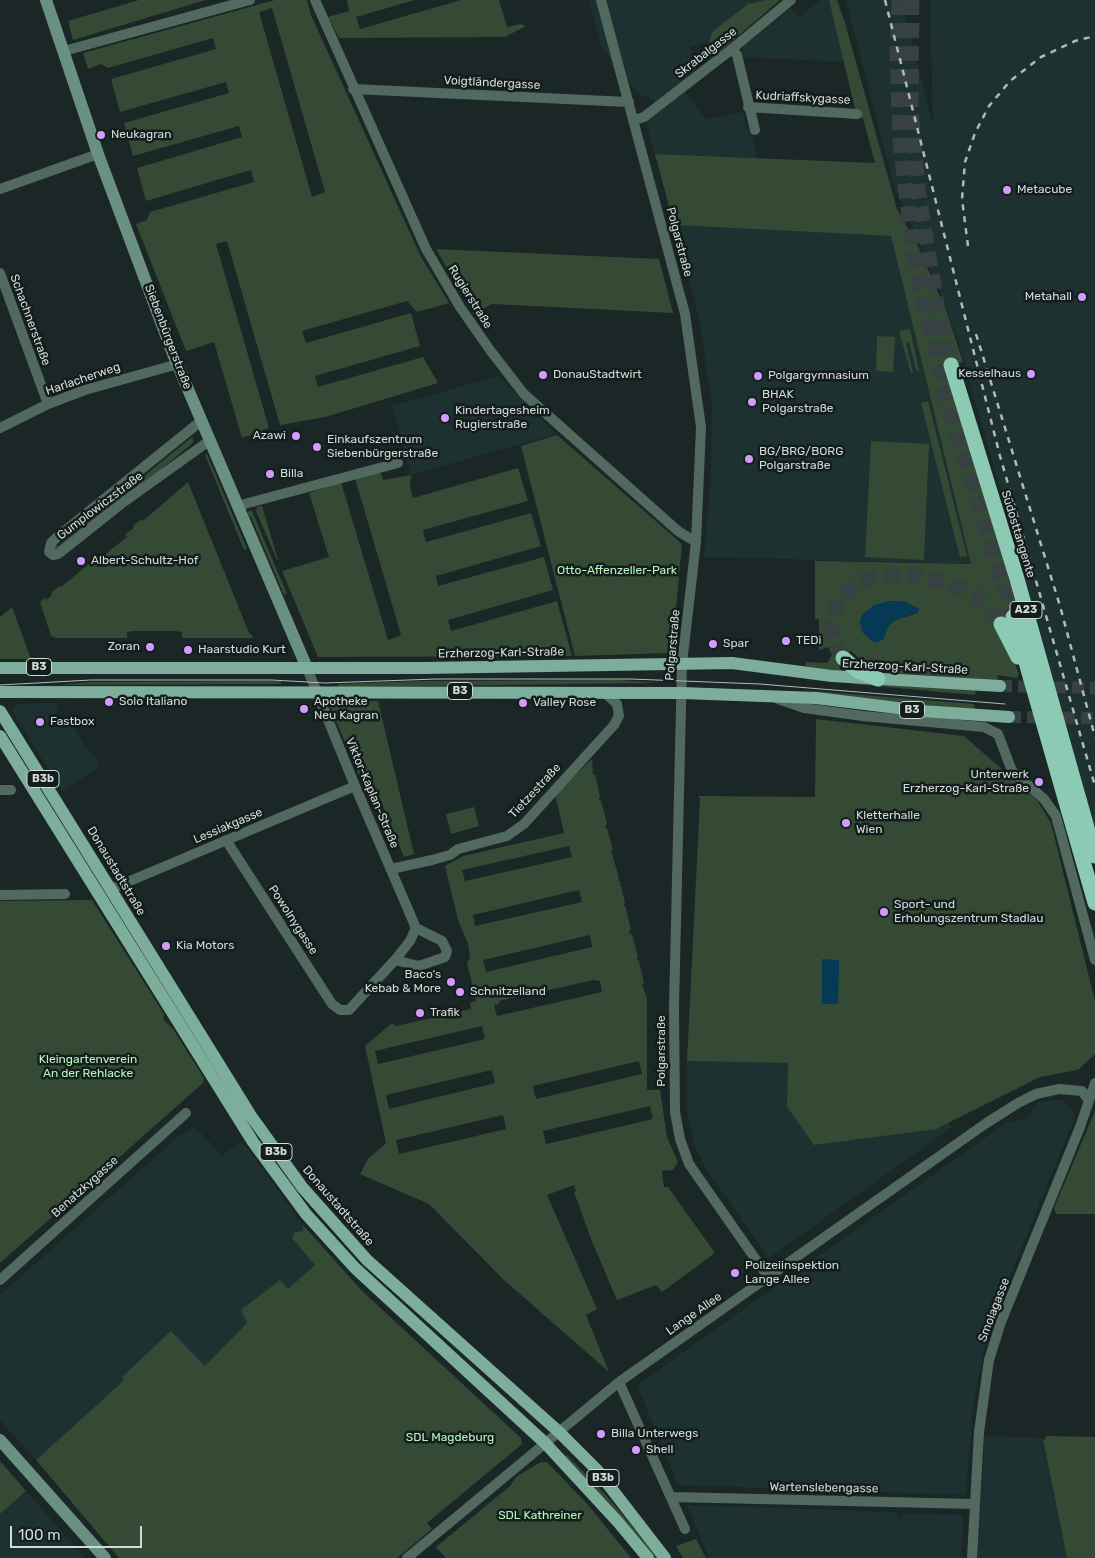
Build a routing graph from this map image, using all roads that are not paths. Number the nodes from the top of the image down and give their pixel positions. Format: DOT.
graph roads {
  1 [pos="46,0"];
  2 [pos="250,0"];
  3 [pos="315,0"];
  4 [pos="601,0"];
  5 [pos="790,0"];
  6 [pos="732,49"];
  7 [pos="64,51"];
  8 [pos="353,89"];
  9 [pos="629,102"];
  10 [pos="748,108"];
  11 [pos="857,114"];
  12 [pos="634,120"];
  13 [pos="755,130"];
  14 [pos="98,154"];
  15 [pos="0,190"];
  16 [pos="0,273"];
  17 [pos="178,364"];
  18 [pos="952,365"];
  19 [pos="48,404"];
  20 [pos="201,421"];
  21 [pos="0,428"];
  22 [pos="209,441"];
  23 [pos="398,462"];
  24 [pos="238,506"];
  25 [pos="696,542"];
  26 [pos="1007,620"];
  27 [pos="843,658"];
  28 [pos="682,664"];
  29 [pos="0,668"];
  30 [pos="308,668"];
  31 [pos="878,679"];
  32 [pos="1000,686"];
  33 [pos="603,691"];
  34 [pos="0,692"];
  35 [pos="316,692"];
  36 [pos="682,693"];
  37 [pos="765,695"];
  38 [pos="0,710"];
  39 [pos="1010,717"];
  40 [pos="0,736"];
  41 [pos="355,786"];
  42 [pos="0,790"];
  43 [pos="11,790"];
  44 [pos="226,840"];
  45 [pos="1095,856"];
  46 [pos="391,869"];
  47 [pos="111,889"];
  48 [pos="65,894"];
  49 [pos="0,895"];
  50 [pos="1095,903"];
  51 [pos="416,928"];
  52 [pos="395,960"];
  53 [pos="1095,960"];
  54 [pos="1094,1086"];
  55 [pos="1088,1101"];
  56 [pos="186,1113"];
  57 [pos="768,1277"];
  58 [pos="0,1280"];
  59 [pos="619,1382"];
  60 [pos="559,1432"];
  61 [pos="0,1440"];
  62 [pos="544,1443"];
  63 [pos="672,1497"];
  64 [pos="975,1504"];
  65 [pos="686,1529"];
  66 [pos="105,1558"];
  67 [pos="407,1558"];
  68 [pos="648,1558"];
  69 [pos="665,1558"];
  70 [pos="972,1558"];
  1 -- 7 [label="street, Siebenbürgerstraße"];
  2 -- 7 [label="street"];
  3 -- 8 [label="street, Rugierstraße"];
  4 -- 9 [label="street, Polgarstraße"];
  5 -- 6 [label="street, Skrabalgasse"];
  6 -- 10 [label="street"];
  6 -- 12 [label="street, Skrabalgasse"];
  7 -- 14 [label="street, Siebenbürgerstraße"];
  8 -- 9 [label="street, Voigtländergasse"];
  8 -- 25 [label="street, Rugierstraße"];
  9 -- 12 [label="street, Polgarstraße"];
  10 -- 11 [label="street, Kudriaffskygasse"];
  10 -- 13 [label="street"];
  12 -- 25 [label="street, Polgarstraße"];
  14 -- 15 [label="street"];
  14 -- 17 [label="street, Siebenbürgerstraße"];
  16 -- 19 [label="street, Schachnerstraße"];
  17 -- 19 [label="street, Harlacherweg"];
  17 -- 20 [label="street, Siebenbürgerstraße"];
  18 -- 45 [label="highway, Südosttangente / A23"];
  19 -- 21 [label="street, Harlacherweg"];
  20 -- 22 [label="street, Siebenbürgerstraße"];
  20 -- 22 [label="street, Gumplowiczstraße"];
  22 -- 24 [label="street, Siebenbürgerstraße"];
  23 -- 24 [label="street"];
  24 -- 30 [label="street, Siebenbürgerstraße"];
  25 -- 28 [label="street, Polgarstraße"];
  26 -- 50 [label="highway, A23"];
  27 -- 31 [label="highway"];
  28 -- 30 [label="main road, Erzherzog-Karl-Straße / B3"];
  28 -- 31 [label="main road, Erzherzog-Karl-Straße / B3"];
  28 -- 36 [label="street, Polgarstraße"];
  29 -- 30 [label="main road, Erzherzog-Karl-Straße / B3"];
  30 -- 35 [label="street, Viktor-Kaplan-Straße"];
  31 -- 32 [label="main road, Erzherzog-Karl-Straße / B3"];
  33 -- 35 [label="main road, B3"];
  33 -- 36 [label="main road, B3"];
  33 -- 46 [label="street, Tietzestraße"];
  34 -- 35 [label="main road, B3"];
  35 -- 41 [label="street, Viktor-Kaplan-Straße"];
  36 -- 37 [label="main road, B3"];
  36 -- 57 [label="street, Polgarstraße"];
  37 -- 39 [label="main road, B3"];
  37 -- 53 [label="street"];
  38 -- 47 [label="main road, Donaustadtstraße / B3b"];
  40 -- 62 [label="main road, B3b"];
  41 -- 44 [label="street, Lessiakgasse"];
  41 -- 46 [label="street, Viktor-Kaplan-Straße"];
  42 -- 43 [label="street"];
  44 -- 47 [label="street, Lessiakgasse"];
  44 -- 52 [label="street, Powolnygasse"];
  46 -- 51 [label="street, Viktor-Kaplan-Straße"];
  47 -- 60 [label="main road, Donaustadtstraße / B3b"];
  48 -- 49 [label="street"];
  51 -- 52 [label="street"];
  51 -- 52 [label="street"];
  54 -- 55 [label="street, Smolagasse"];
  55 -- 57 [label="street, Lange Allee"];
  55 -- 64 [label="street, Smolagasse"];
  56 -- 58 [label="street, Benatzkygasse"];
  57 -- 59 [label="street, Lange Allee"];
  59 -- 60 [label="street, Lange Allee"];
  59 -- 63 [label="street"];
  60 -- 62 [label="street, Lange Allee"];
  60 -- 69 [label="main road, Donaustadtstraße / B3b"];
  61 -- 66 [label="street"];
  62 -- 67 [label="street, Lange Allee"];
  62 -- 68 [label="main road, B3b"];
  63 -- 64 [label="street, Wartenslebengasse"];
  63 -- 65 [label="street"];
  64 -- 70 [label="street, Smolagasse"];
}
